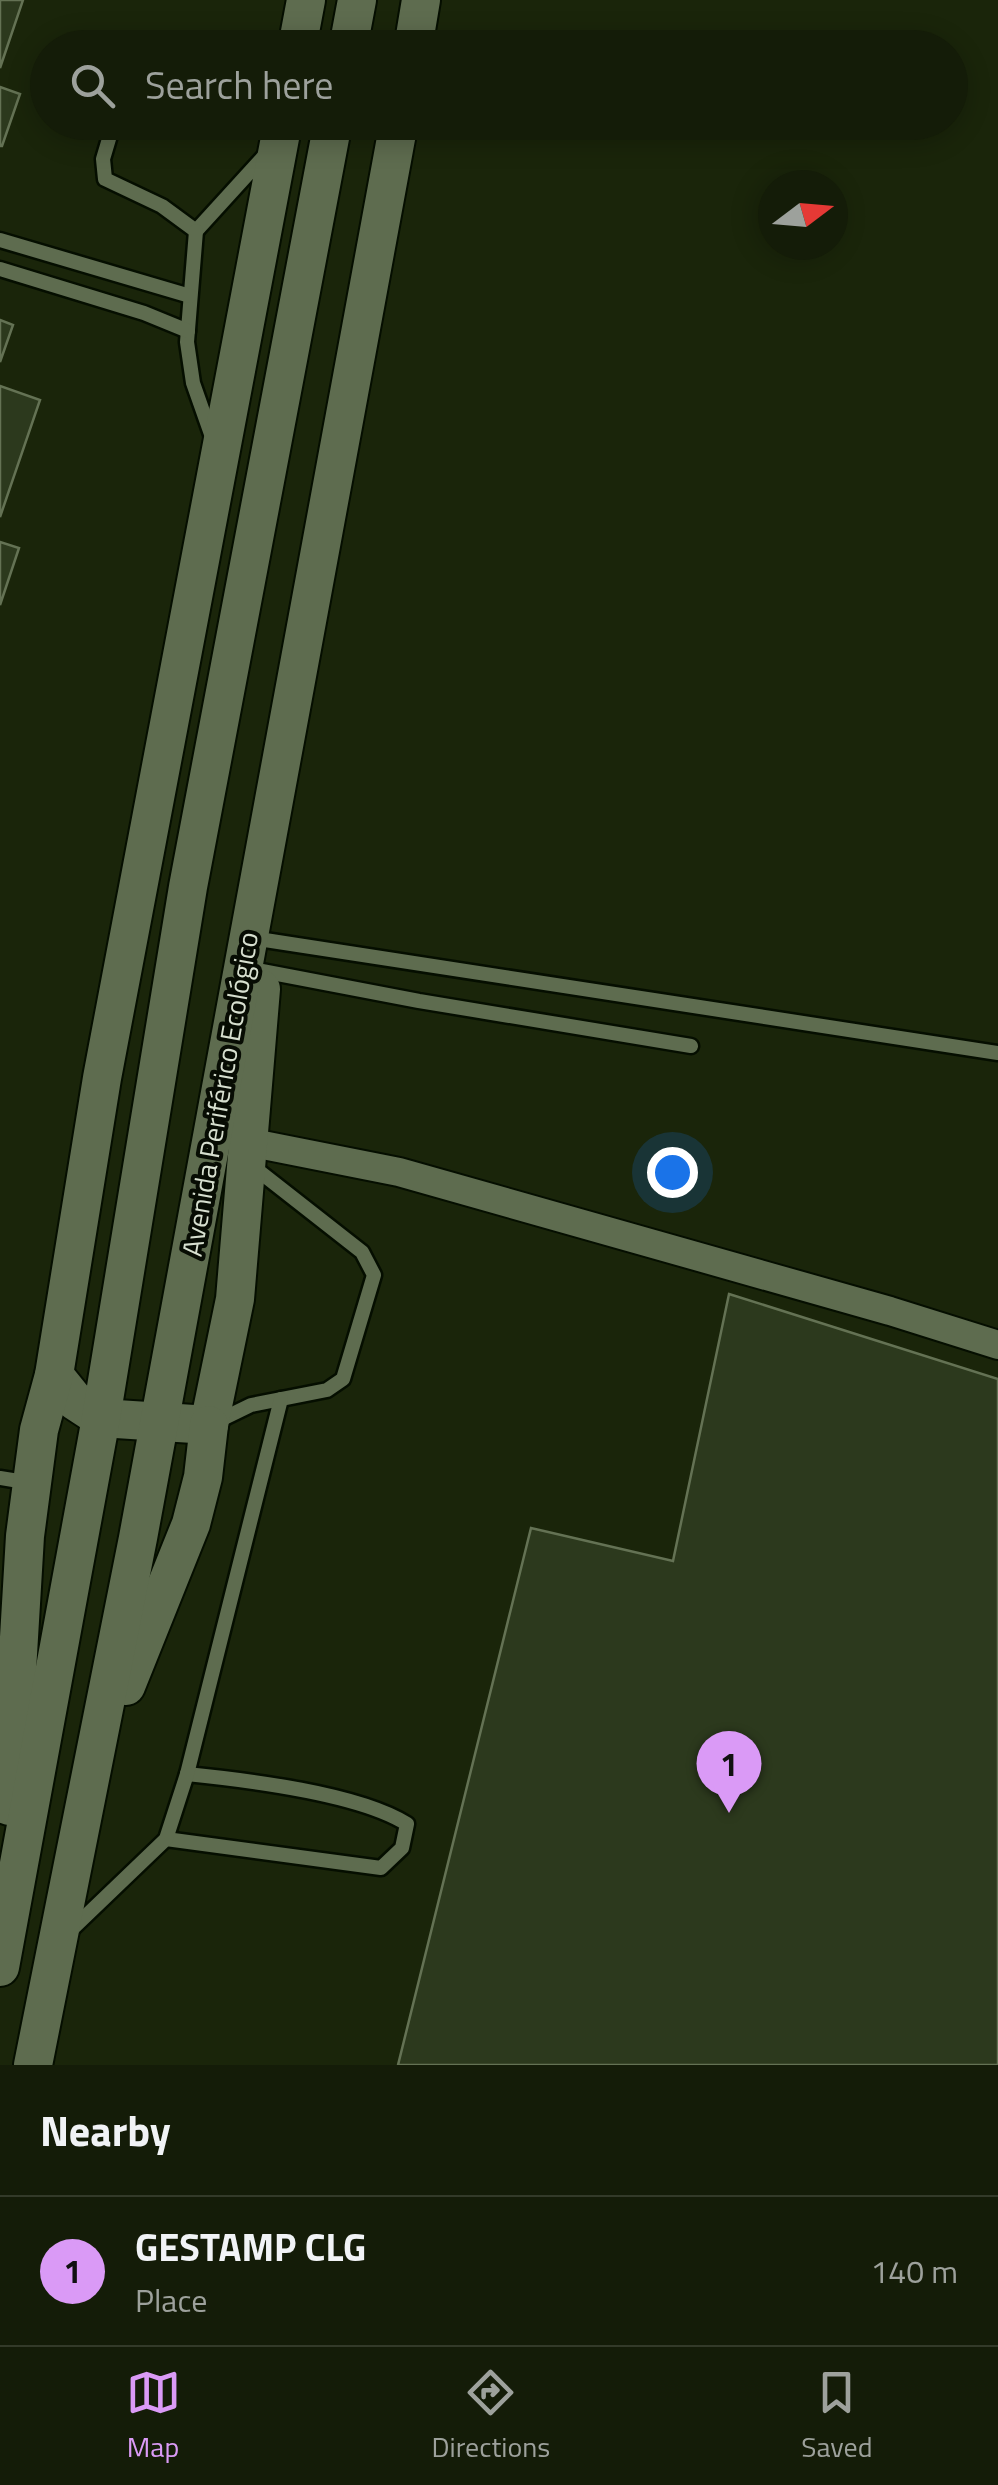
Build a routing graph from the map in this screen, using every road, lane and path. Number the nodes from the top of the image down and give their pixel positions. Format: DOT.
graph roads {
  1 [pos="306,0"];
  2 [pos="356,0"];
  3 [pos="422,0"];
  4 [pos="300,30"];
  5 [pos="351,30"];
  6 [pos="416,30"];
  7 [pos="109,140"];
  8 [pos="274,140"];
  9 [pos="280,140"];
  10 [pos="330,140"];
  11 [pos="396,140"];
  12 [pos="196,231"];
  13 [pos="0,240"];
  14 [pos="0,270"];
  15 [pos="190,296"];
  16 [pos="188,331"];
  17 [pos="220,460"];
  18 [pos="279,772"];
  19 [pos="188,887"];
  20 [pos="264,956"];
  21 [pos="691,1046"];
  22 [pos="998,1052"];
  23 [pos="102,1078"];
  24 [pos="247,1152"];
  25 [pos="998,1345"];
  26 [pos="54,1376"];
  27 [pos="281,1399"];
  28 [pos="101,1418"];
  29 [pos="159,1422"];
  30 [pos="209,1425"];
  31 [pos="16,1480"];
  32 [pos="91,1771"];
  33 [pos="187,1774"];
  34 [pos="166,1839"];
  35 [pos="58,1943"];
  36 [pos="0,1966"];
  37 [pos="33,2065"];
  1 -- 4 [label="main road"];
  2 -- 5 [label="main road"];
  3 -- 6 [label="main road"];
  7 -- 12 [label="lane"];
  8 -- 12 [label="lane"];
  9 -- 17 [label="main road"];
  10 -- 19 [label="main road"];
  11 -- 18 [label="main road, Avenida Periférico Ecológico"];
  12 -- 15 [label="lane"];
  13 -- 15 [label="lane"];
  14 -- 16 [label="lane"];
  15 -- 16 [label="lane"];
  16 -- 17 [label="lane"];
  17 -- 23 [label="main road"];
  18 -- 20 [label="main road"];
  18 -- 29 [label="main road, Avenida Periférico Ecológico"];
  19 -- 23 [label="main road"];
  19 -- 28 [label="main road"];
  20 -- 21 [label="lane"];
  20 -- 22 [label="lane"];
  20 -- 24 [label="main road"];
  23 -- 26 [label="main road"];
  24 -- 25 [label="street"];
  24 -- 27 [label="lane"];
  24 -- 30 [label="main road"];
  26 -- 28 [label="main road"];
  26 -- 31 [label="main road"];
  27 -- 30 [label="lane"];
  27 -- 33 [label="lane"];
  28 -- 29 [label="main road"];
  28 -- 36 [label="main road"];
  29 -- 30 [label="main road"];
  29 -- 32 [label="main road, Avenida Periférico Ecológico"];
  30 -- 32 [label="main road"];
  31 -- 36 [label="main road"];
  32 -- 35 [label="main road, Avenida Periférico Ecológico"];
  33 -- 34 [label="lane"];
  33 -- 34 [label="lane"];
  34 -- 35 [label="lane"];
  35 -- 37 [label="main road, Avenida Periférico Ecológico"];
}
